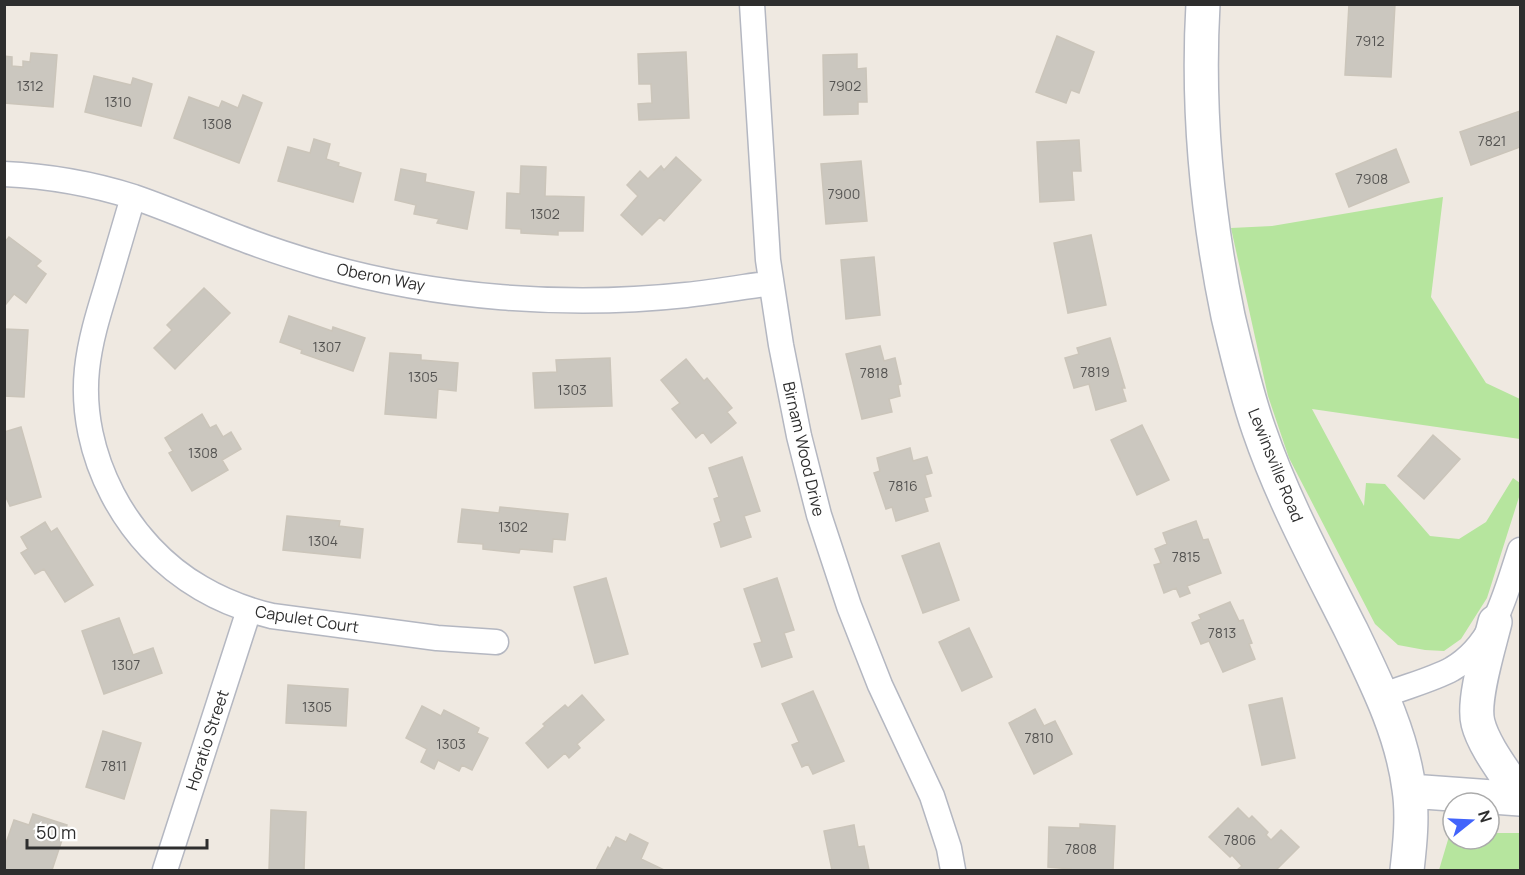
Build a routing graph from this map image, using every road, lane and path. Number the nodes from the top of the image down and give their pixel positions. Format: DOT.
graph roads {
  1 [pos="753,4"];
  2 [pos="1203,4"];
  3 [pos="4,174"];
  4 [pos="133,197"];
  5 [pos="771,283"];
  6 [pos="1521,550"];
  7 [pos="249,610"];
  8 [pos="1495,622"];
  9 [pos="496,642"];
  10 [pos="1382,696"];
  11 [pos="1410,791"];
  12 [pos="1521,798"];
  13 [pos="165,870"];
  14 [pos="953,870"];
  15 [pos="1407,870"];
  1 -- 5 [label="street, Birnam Wood Drive"];
  2 -- 10 [label="main road, Lewinsville Road"];
  3 -- 4 [label="street, Oberon Way"];
  4 -- 5 [label="street, Oberon Way"];
  4 -- 7 [label="street, Capulet Court"];
  5 -- 14 [label="street, Birnam Wood Drive"];
  6 -- 8 [label="street"];
  7 -- 9 [label="street, Capulet Court"];
  7 -- 13 [label="street, Horatio Street"];
  8 -- 10 [label="street"];
  8 -- 12 [label="main road"];
  10 -- 11 [label="main road, Lewinsville Road"];
  11 -- 12 [label="main road"];
  11 -- 15 [label="main road, Lewinsville Road"];
}
